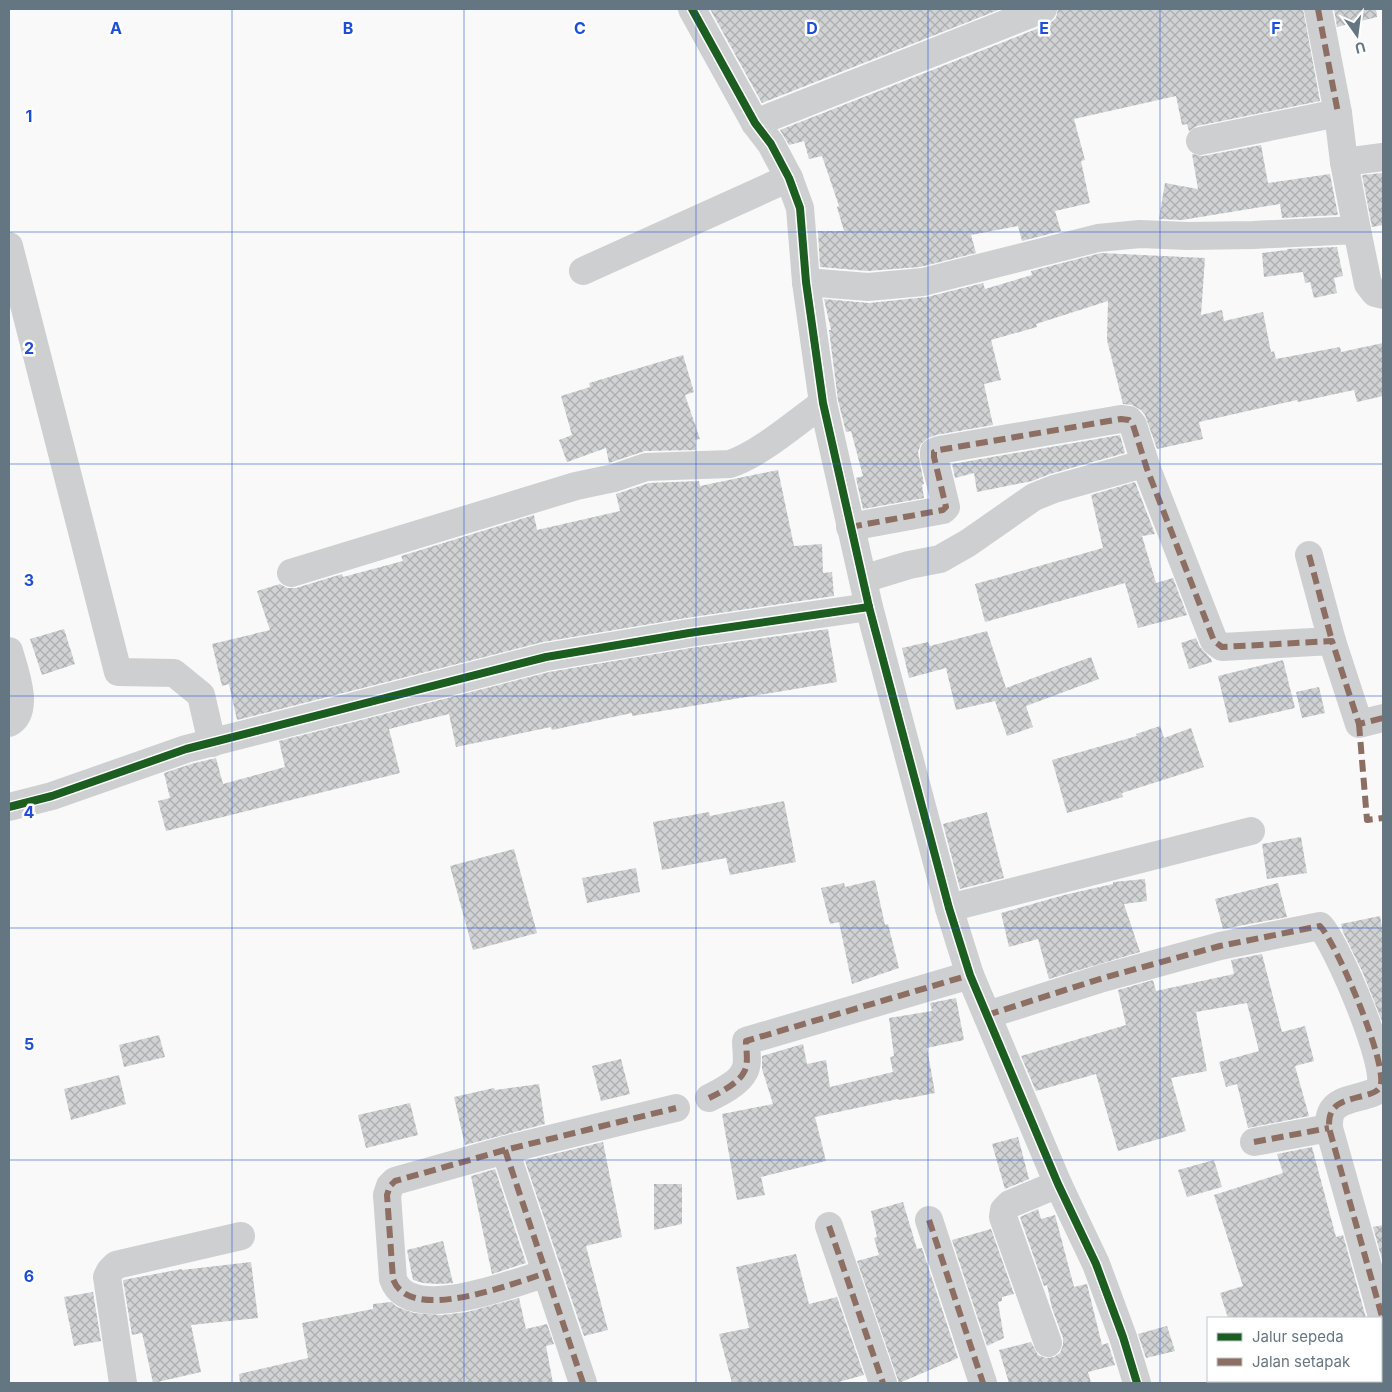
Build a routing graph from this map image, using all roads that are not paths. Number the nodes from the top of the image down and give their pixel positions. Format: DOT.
graph roads {
  1 [pos="692,9"];
  2 [pos="1042,9"];
  3 [pos="1318,9"];
  4 [pos="1338,113"];
  5 [pos="755,123"];
  6 [pos="1200,141"];
  7 [pos="1383,157"];
  8 [pos="1344,162"];
  9 [pos="789,178"];
  10 [pos="1357,230"];
  11 [pos="9,246"];
  12 [pos="583,271"];
  13 [pos="806,282"];
  14 [pos="1383,295"];
  15 [pos="823,404"];
  16 [pos="1147,469"];
  17 [pos="850,527"];
  18 [pos="1309,555"];
  19 [pos="291,573"];
  20 [pos="863,579"];
  21 [pos="869,607"];
  22 [pos="1332,641"];
  23 [pos="9,651"];
  24 [pos="1383,718"];
  25 [pos="9,723"];
  26 [pos="212,742"];
  27 [pos="9,807"];
  28 [pos="1250,831"];
  29 [pos="949,908"];
  30 [pos="970,975"];
  31 [pos="987,1015"];
  32 [pos="709,1098"];
  33 [pos="676,1108"];
  34 [pos="1329,1128"];
  35 [pos="1254,1142"];
  36 [pos="505,1150"];
  37 [pos="1058,1184"];
  38 [pos="928,1220"];
  39 [pos="829,1226"];
  40 [pos="241,1236"];
  41 [pos="546,1274"];
  42 [pos="1383,1320"];
  43 [pos="1048,1343"];
  44 [pos="123,1383"];
  45 [pos="583,1383"];
  46 [pos="883,1383"];
  47 [pos="983,1383"];
  48 [pos="1137,1383"];
  1 -- 5 [label="street"];
  2 -- 5 [label="street"];
  3 -- 4 [label="street"];
  4 -- 6 [label="street"];
  4 -- 8 [label="street"];
  5 -- 9 [label="street"];
  7 -- 8 [label="street"];
  8 -- 10 [label="street"];
  9 -- 12 [label="street"];
  9 -- 13 [label="street"];
  10 -- 13 [label="street"];
  10 -- 14 [label="street"];
  11 -- 26 [label="street"];
  13 -- 15 [label="street"];
  15 -- 17 [label="street"];
  15 -- 19 [label="street"];
  16 -- 17 [label="street"];
  16 -- 20 [label="street"];
  16 -- 22 [label="street"];
  17 -- 20 [label="street"];
  18 -- 22 [label="street"];
  20 -- 21 [label="street"];
  21 -- 26 [label="street"];
  21 -- 29 [label="street"];
  22 -- 24 [label="street"];
  23 -- 25 [label="street"];
  26 -- 27 [label="street"];
  28 -- 29 [label="street"];
  29 -- 30 [label="street"];
  30 -- 31 [label="street"];
  30 -- 32 [label="street"];
  31 -- 34 [label="street"];
  31 -- 37 [label="street"];
  33 -- 36 [label="street"];
  34 -- 35 [label="street"];
  34 -- 42 [label="street"];
  36 -- 41 [label="street"];
  36 -- 41 [label="street"];
  37 -- 43 [label="street"];
  37 -- 48 [label="street"];
  38 -- 47 [label="street"];
  39 -- 46 [label="street"];
  40 -- 44 [label="street"];
  41 -- 45 [label="street"];
}
